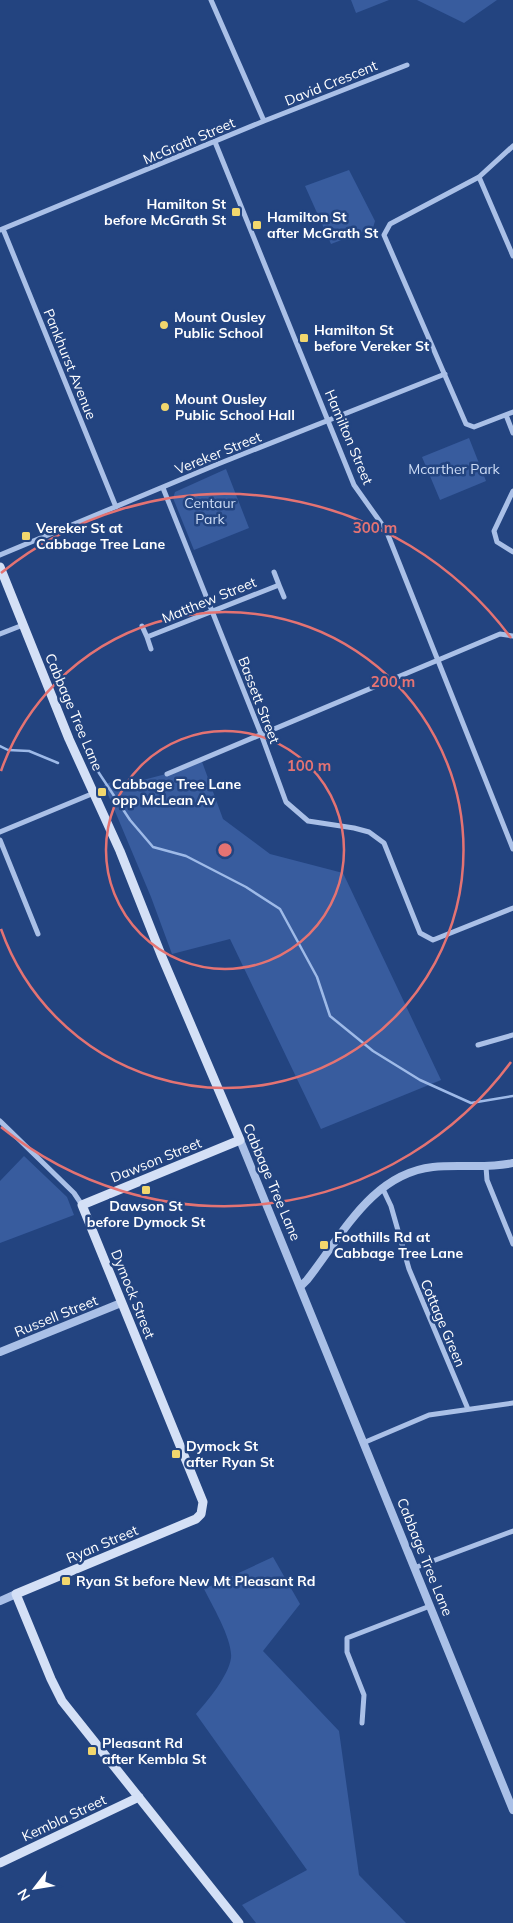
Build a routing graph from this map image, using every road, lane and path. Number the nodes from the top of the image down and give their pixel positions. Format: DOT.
graph roads {
  1 [pos="211,0"];
  2 [pos="407,65"];
  3 [pos="264,121"];
  4 [pos="215,142"];
  5 [pos="513,146"];
  6 [pos="479,177"];
  7 [pos="1,230"];
  8 [pos="513,256"];
  9 [pos="445,374"];
  10 [pos="513,412"];
  11 [pos="506,415"];
  12 [pos="328,420"];
  13 [pos="513,433"];
  14 [pos="163,488"];
  15 [pos="513,491"];
  16 [pos="116,507"];
  17 [pos="513,552"];
  18 [pos="0,555"];
  19 [pos="0,567"];
  20 [pos="274,572"];
  21 [pos="279,585"];
  22 [pos="284,597"];
  23 [pos="212,610"];
  24 [pos="23,625"];
  25 [pos="142,626"];
  26 [pos="0,634"];
  27 [pos="513,636"];
  28 [pos="147,637"];
  29 [pos="151,649"];
  30 [pos="438,660"];
  31 [pos="261,734"];
  32 [pos="166,774"];
  33 [pos="94,793"];
  34 [pos="0,832"];
  35 [pos="0,840"];
  36 [pos="513,849"];
  37 [pos="513,908"];
  38 [pos="38,934"];
  39 [pos="513,1035"];
  40 [pos="478,1045"];
  41 [pos="0,1121"];
  42 [pos="240,1140"];
  43 [pos="513,1163"];
  44 [pos="486,1167"];
  45 [pos="382,1187"];
  46 [pos="82,1205"];
  47 [pos="513,1244"];
  48 [pos="300,1286"];
  49 [pos="121,1302"];
  50 [pos="0,1352"];
  51 [pos="513,1403"];
  52 [pos="468,1409"];
  53 [pos="363,1443"];
  54 [pos="203,1502"];
  55 [pos="513,1531"];
  56 [pos="414,1568"];
  57 [pos="16,1594"];
  58 [pos="0,1601"];
  59 [pos="430,1606"];
  60 [pos="362,1723"];
  61 [pos="139,1797"];
  62 [pos="513,1810"];
  63 [pos="0,1863"];
  64 [pos="239,1923"];
  1 -- 3 [label="street"];
  2 -- 3 [label="street, David Crescent"];
  3 -- 4 [label="street, McGrath Street"];
  4 -- 7 [label="street, McGrath Street"];
  4 -- 12 [label="street, Hamilton Street"];
  5 -- 6 [label="street"];
  6 -- 8 [label="street"];
  6 -- 9 [label="street"];
  7 -- 16 [label="street, Pankhurst Avenue"];
  9 -- 11 [label="street"];
  9 -- 12 [label="street, Vereker Street"];
  10 -- 11 [label="street"];
  11 -- 13 [label="street"];
  12 -- 14 [label="street, Vereker Street"];
  12 -- 30 [label="street, Hamilton Street"];
  14 -- 16 [label="street, Vereker Street"];
  14 -- 23 [label="street, Bassett Street"];
  15 -- 17 [label="street"];
  16 -- 18 [label="street, Vereker Street"];
  19 -- 24 [label="main road, Cabbage Tree Lane"];
  20 -- 21 [label="street, Matthew Street"];
  21 -- 22 [label="street, Matthew Street"];
  21 -- 23 [label="street, Matthew Street"];
  23 -- 28 [label="street, Matthew Street"];
  23 -- 31 [label="street, Bassett Street"];
  24 -- 26 [label="street"];
  24 -- 33 [label="main road, Cabbage Tree Lane"];
  25 -- 28 [label="street"];
  27 -- 30 [label="street"];
  28 -- 29 [label="street"];
  30 -- 31 [label="street"];
  30 -- 36 [label="street, Hamilton Street"];
  31 -- 32 [label="street"];
  31 -- 37 [label="street, Bassett Street"];
  33 -- 34 [label="street"];
  33 -- 42 [label="main road, Cabbage Tree Lane"];
  35 -- 38 [label="street"];
  39 -- 40 [label="street"];
  41 -- 46 [label="street, Dymock Street"];
  42 -- 46 [label="main road, Dawson Street"];
  42 -- 48 [label="street, Cabbage Tree Lane"];
  43 -- 44 [label="street"];
  44 -- 45 [label="street"];
  44 -- 47 [label="street"];
  45 -- 48 [label="street"];
  45 -- 52 [label="street, Cottage Green"];
  46 -- 49 [label="main road, Dymock Street"];
  48 -- 53 [label="street, Cabbage Tree Lane"];
  49 -- 50 [label="street, Russell Street"];
  49 -- 54 [label="main road, Dymock Street"];
  51 -- 52 [label="street"];
  52 -- 53 [label="street"];
  53 -- 56 [label="street, Cabbage Tree Lane"];
  54 -- 57 [label="main road, Ryan Street"];
  55 -- 56 [label="street"];
  56 -- 59 [label="street, Cabbage Tree Lane"];
  57 -- 58 [label="street, Ryan Street"];
  57 -- 61 [label="main road"];
  59 -- 60 [label="street"];
  59 -- 62 [label="street, Cabbage Tree Lane"];
  61 -- 63 [label="main road, Kembla Street"];
  61 -- 64 [label="main road"];
}
